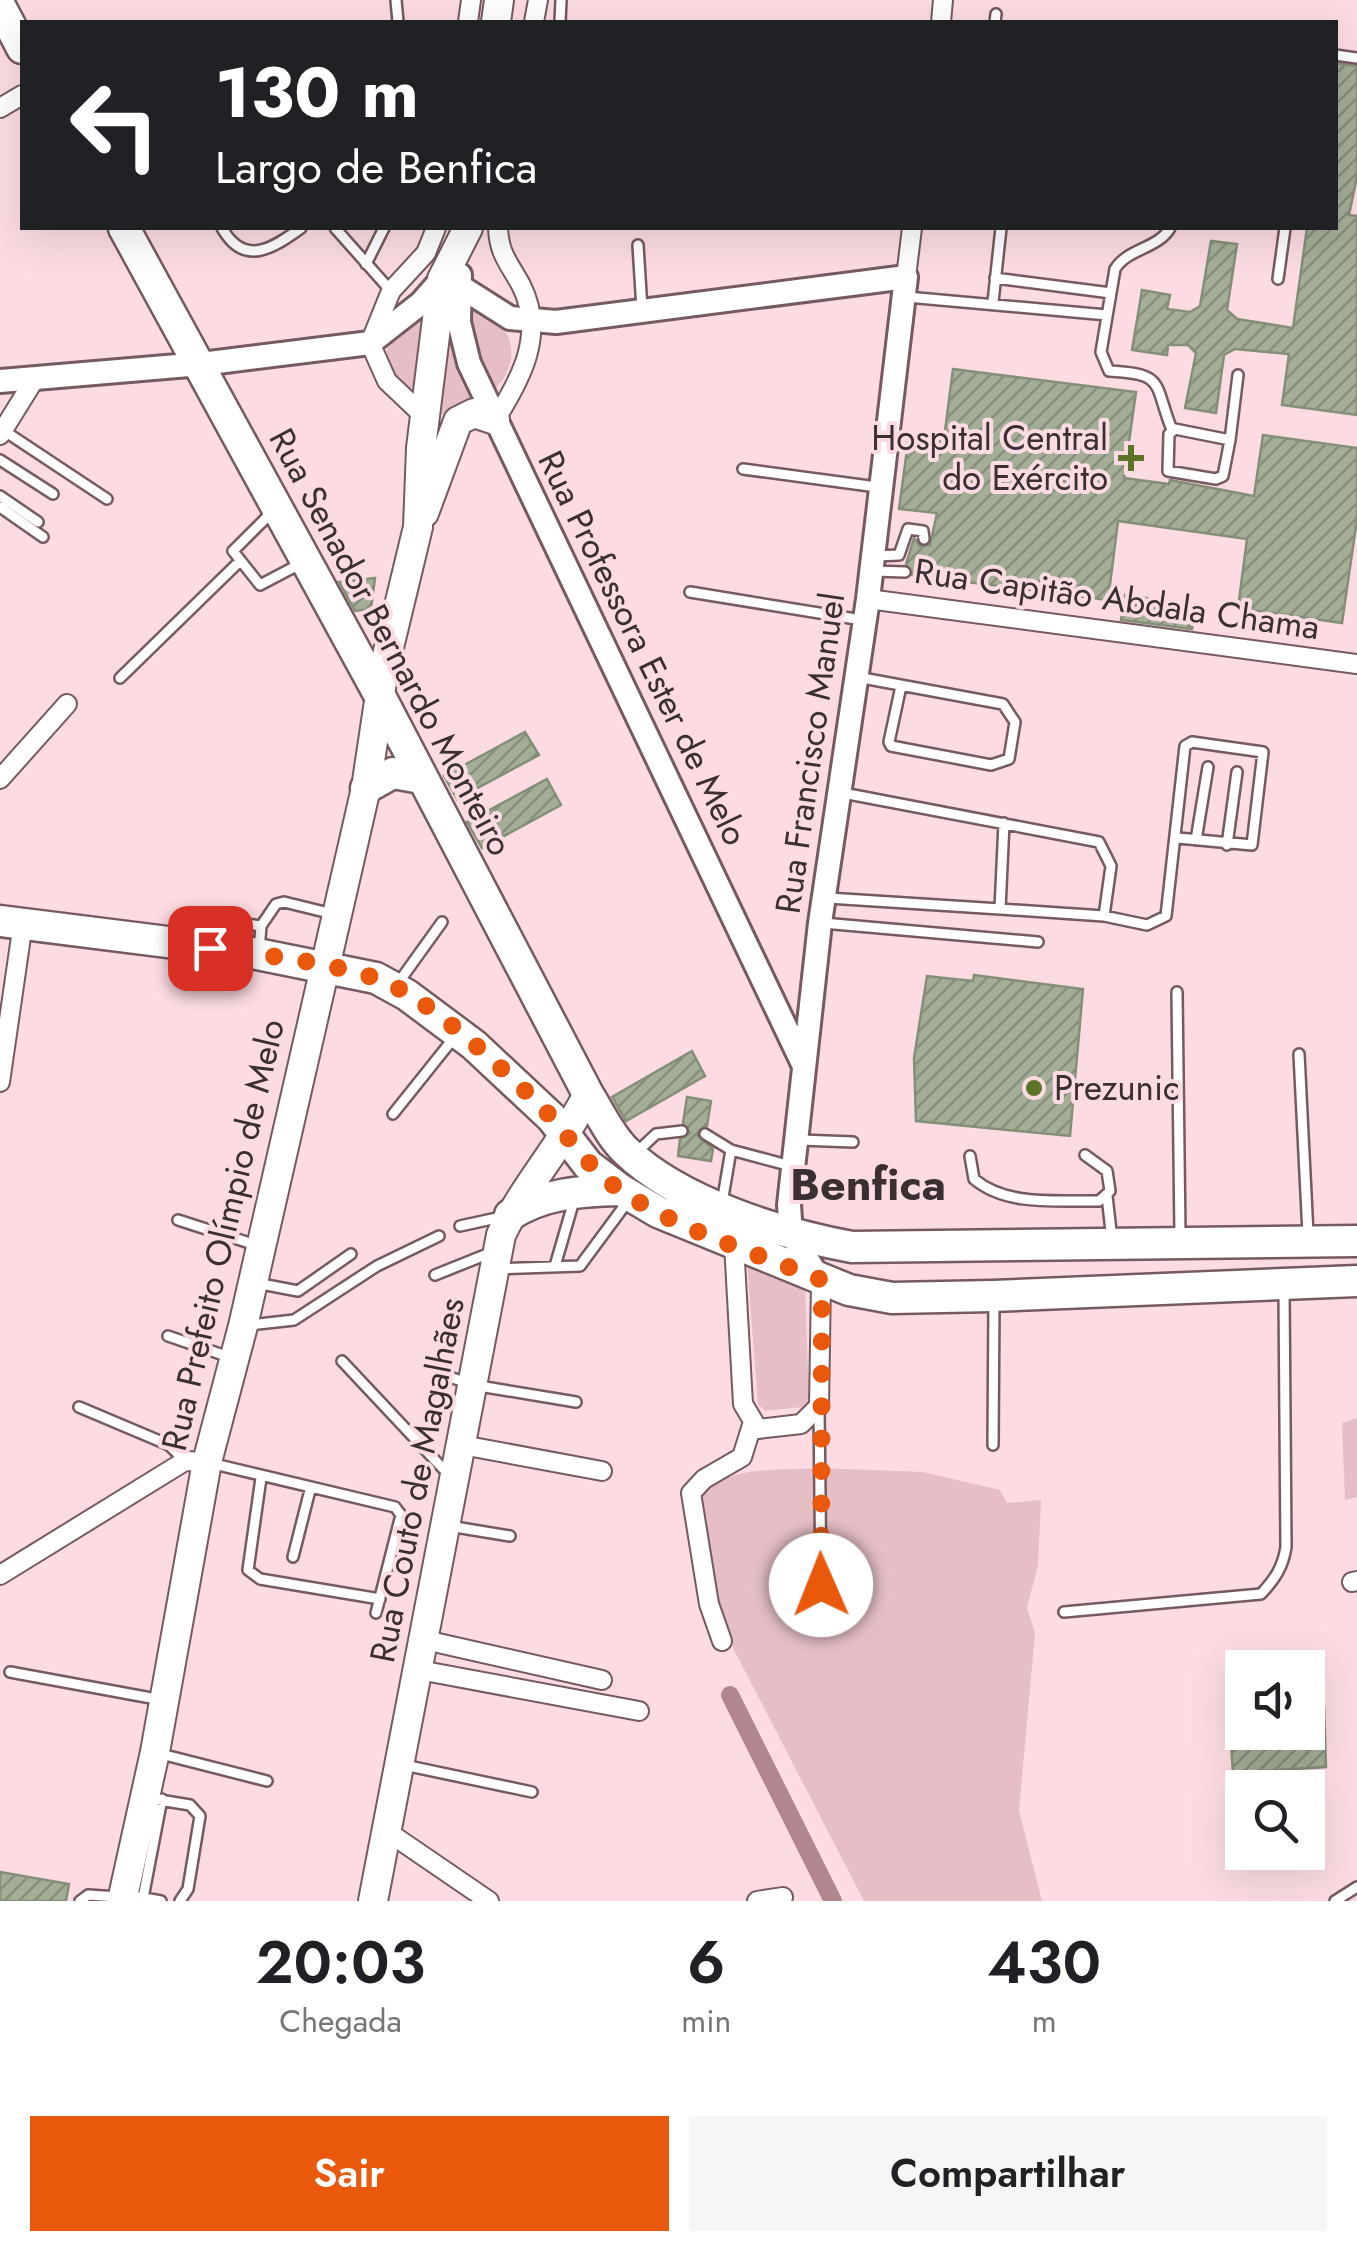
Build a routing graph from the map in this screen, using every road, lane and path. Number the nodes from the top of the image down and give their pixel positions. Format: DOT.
graph roads {
  1 [pos="0,6"];
  2 [pos="20,44"];
  3 [pos="125,230"];
  4 [pos="223,230"];
  5 [pos="298,230"];
  6 [pos="337,230"];
  7 [pos="383,230"];
  8 [pos="435,230"];
  9 [pos="498,230"];
  10 [pos="912,230"];
  11 [pos="1001,230"];
  12 [pos="1168,230"];
  13 [pos="1285,230"];
  14 [pos="467,232"];
  15 [pos="638,245"];
  16 [pos="366,264"];
  17 [pos="996,278"];
  18 [pos="1278,279"];
  19 [pos="443,285"];
  20 [pos="396,286"];
  21 [pos="905,287"];
  22 [pos="1111,293"];
  23 [pos="992,302"];
  24 [pos="642,311"];
  25 [pos="1108,315"];
  26 [pos="531,321"];
  27 [pos="370,343"];
  28 [pos="201,364"];
  29 [pos="1238,376"];
  30 [pos="36,378"];
  31 [pos="0,381"];
  32 [pos="426,418"];
  33 [pos="495,420"];
  34 [pos="1172,430"];
  35 [pos="2,433"];
  36 [pos="1230,440"];
  37 [pos="0,460"];
  38 [pos="743,470"];
  39 [pos="880,488"];
  40 [pos="53,494"];
  41 [pos="0,496"];
  42 [pos="107,499"];
  43 [pos="0,507"];
  44 [pos="278,507"];
  45 [pos="38,522"];
  46 [pos="418,527"];
  47 [pos="43,537"];
  48 [pos="924,539"];
  49 [pos="307,560"];
  50 [pos="240,561"];
  51 [pos="872,563"];
  52 [pos="905,572"];
  53 [pos="690,592"];
  54 [pos="866,610"];
  55 [pos="1357,664"];
  56 [pos="856,677"];
  57 [pos="120,678"];
  58 [pos="901,686"];
  59 [pos="381,698"];
  60 [pos="67,704"];
  61 [pos="1208,767"];
  62 [pos="1237,772"];
  63 [pos="421,778"];
  64 [pos="0,779"];
  65 [pos="366,788"];
  66 [pos="839,792"];
  67 [pos="1004,823"];
  68 [pos="1178,838"];
  69 [pos="1196,840"];
  70 [pos="1227,845"];
  71 [pos="824,898"];
  72 [pos="1000,909"];
  73 [pos="336,915"];
  74 [pos="1104,916"];
  75 [pos="198,917"];
  76 [pos="11,922"];
  77 [pos="442,922"];
  78 [pos="820,923"];
  79 [pos="260,940"];
  80 [pos="1038,942"];
  81 [pos="324,967"];
  82 [pos="394,988"];
  83 [pos="1178,992"];
  84 [pos="458,1033"];
  85 [pos="1299,1054"];
  86 [pos="805,1069"];
  87 [pos="0,1082"];
  88 [pos="588,1094"];
  89 [pos="393,1114"];
  90 [pos="682,1130"];
  91 [pos="705,1134"];
  92 [pos="566,1135"];
  93 [pos="797,1140"];
  94 [pos="853,1142"];
  95 [pos="731,1150"];
  96 [pos="1084,1155"];
  97 [pos="632,1156"];
  98 [pos="970,1156"];
  99 [pos="794,1167"];
  100 [pos="576,1193"];
  101 [pos="626,1194"];
  102 [pos="1108,1196"];
  103 [pos="722,1206"];
  104 [pos="510,1215"];
  105 [pos="178,1220"];
  106 [pos="460,1226"];
  107 [pos="792,1234"];
  108 [pos="439,1236"];
  109 [pos="1357,1241"];
  110 [pos="1112,1242"];
  111 [pos="1308,1242"];
  112 [pos="1180,1243"];
  113 [pos="734,1244"];
  114 [pos="261,1247"];
  115 [pos="351,1254"];
  116 [pos="496,1260"];
  117 [pos="554,1266"];
  118 [pos="436,1275"];
  119 [pos="822,1280"];
  120 [pos="1357,1281"];
  121 [pos="253,1282"];
  122 [pos="1284,1283"];
  123 [pos="993,1296"];
  124 [pos="244,1326"];
  125 [pos="168,1336"];
  126 [pos="234,1359"];
  127 [pos="342,1361"];
  128 [pos="441,1374"];
  129 [pos="473,1384"];
  130 [pos="576,1402"];
  131 [pos="819,1406"];
  132 [pos="79,1407"];
  133 [pos="752,1425"];
  134 [pos="462,1445"];
  135 [pos="994,1445"];
  136 [pos="196,1461"];
  137 [pos="602,1471"];
  138 [pos="261,1478"];
  139 [pos="455,1480"];
  140 [pos="310,1490"];
  141 [pos="446,1525"];
  142 [pos="510,1536"];
  143 [pos="293,1557"];
  144 [pos="0,1575"];
  145 [pos="821,1585"];
  146 [pos="380,1599"];
  147 [pos="1064,1612"];
  148 [pos="376,1613"];
  149 [pos="425,1640"];
  150 [pos="722,1641"];
  151 [pos="420,1670"];
  152 [pos="10,1672"];
  153 [pos="602,1680"];
  154 [pos="164,1700"];
  155 [pos="639,1712"];
  156 [pos="155,1752"];
  157 [pos="401,1764"];
  158 [pos="266,1781"];
  159 [pos="532,1792"];
  160 [pos="153,1798"];
  161 [pos="388,1832"];
  162 [pos="1357,1887"];
  163 [pos="783,1897"];
  164 [pos="481,1898"];
  165 [pos="129,1899"];
  166 [pos="80,1901"];
  167 [pos="161,1901"];
  168 [pos="180,1901"];
  169 [pos="373,1901"];
  170 [pos="757,1901"];
  171 [pos="1334,1901"];
  1 -- 2 [label="main road"];
  3 -- 28 [label="main road, Rua Senador Bernardo Monteiro"];
  4 -- 5 [label="lane"];
  6 -- 16 [label="lane"];
  7 -- 16 [label="lane"];
  8 -- 20 [label="street"];
  9 -- 26 [label="street"];
  10 -- 21 [label="street, Rua Francisco Manuel"];
  11 -- 17 [label="lane"];
  12 -- 22 [label="lane"];
  13 -- 18 [label="lane"];
  14 -- 19 [label="main road, Rua Prefeito Olímpio de Melo"];
  15 -- 24 [label="lane"];
  16 -- 20 [label="lane"];
  17 -- 22 [label="lane"];
  17 -- 23 [label="lane"];
  19 -- 20 [label="street"];
  19 -- 26 [label="street"];
  19 -- 27 [label="street"];
  19 -- 32 [label="main road, Rua Prefeito Olímpio de Melo"];
  19 -- 33 [label="street, Rua Professora Ester de Melo"];
  20 -- 27 [label="street"];
  21 -- 23 [label="lane"];
  21 -- 24 [label="street"];
  21 -- 39 [label="street, Rua Francisco Manuel"];
  22 -- 25 [label="lane"];
  23 -- 25 [label="lane"];
  24 -- 26 [label="street"];
  25 -- 34 [label="lane"];
  26 -- 33 [label="street"];
  27 -- 28 [label="street"];
  27 -- 32 [label="street"];
  28 -- 30 [label="street"];
  28 -- 44 [label="main road, Rua Senador Bernardo Monteiro"];
  29 -- 36 [label="lane"];
  30 -- 31 [label="street"];
  30 -- 35 [label="street"];
  32 -- 46 [label="main road, Rua Prefeito Olímpio de Melo"];
  33 -- 46 [label="main road"];
  33 -- 86 [label="street, Rua Professora Ester de Melo"];
  34 -- 36 [label="lane"];
  34 -- 36 [label="lane"];
  35 -- 42 [label="lane"];
  37 -- 40 [label="lane"];
  38 -- 39 [label="lane"];
  39 -- 51 [label="street, Rua Francisco Manuel"];
  41 -- 45 [label="lane"];
  43 -- 47 [label="lane"];
  44 -- 49 [label="main road, Rua Senador Bernardo Monteiro"];
  44 -- 50 [label="lane"];
  46 -- 59 [label="main road, Rua Prefeito Olímpio de Melo"];
  48 -- 51 [label="lane"];
  49 -- 50 [label="lane"];
  49 -- 59 [label="main road, Rua Senador Bernardo Monteiro"];
  50 -- 57 [label="lane"];
  51 -- 52 [label="lane"];
  51 -- 54 [label="street, Rua Francisco Manuel"];
  53 -- 54 [label="lane"];
  54 -- 55 [label="street, Rua Capitão Abdala Chama"];
  54 -- 56 [label="street, Rua Francisco Manuel"];
  56 -- 58 [label="lane"];
  56 -- 66 [label="street, Rua Francisco Manuel"];
  58 -- 58 [label="lane"];
  59 -- 63 [label="main road, Rua Senador Bernardo Monteiro"];
  59 -- 65 [label="main road, Rua Prefeito Olímpio de Melo"];
  60 -- 64 [label="street"];
  61 -- 69 [label="lane"];
  62 -- 70 [label="lane"];
  63 -- 65 [label="main road"];
  63 -- 88 [label="main road, Rua Senador Bernardo Monteiro"];
  65 -- 73 [label="main road, Rua Prefeito Olímpio de Melo"];
  66 -- 67 [label="lane"];
  66 -- 71 [label="street, Rua Francisco Manuel"];
  67 -- 72 [label="lane"];
  67 -- 74 [label="lane"];
  68 -- 69 [label="lane"];
  68 -- 70 [label="lane"];
  68 -- 74 [label="lane"];
  69 -- 70 [label="lane"];
  71 -- 72 [label="lane"];
  71 -- 78 [label="street, Rua Francisco Manuel"];
  72 -- 74 [label="lane"];
  73 -- 79 [label="lane"];
  73 -- 81 [label="main road, Rua Prefeito Olímpio de Melo"];
  75 -- 79 [label="lane"];
  76 -- 79 [label="main road"];
  76 -- 87 [label="street"];
  77 -- 82 [label="lane"];
  78 -- 80 [label="lane"];
  78 -- 86 [label="street, Rua Francisco Manuel"];
  79 -- 81 [label="main road"];
  81 -- 82 [label="main road"];
  81 -- 114 [label="main road, Rua Prefeito Olímpio de Melo"];
  82 -- 84 [label="main road"];
  83 -- 112 [label="lane"];
  84 -- 89 [label="lane"];
  84 -- 92 [label="main road"];
  85 -- 111 [label="lane"];
  86 -- 93 [label="street, Rua Francisco Manuel"];
  88 -- 92 [label="main road, Rua Couto de Magalhães"];
  88 -- 97 [label="main road, Rua Senador Bernardo Monteiro"];
  90 -- 97 [label="lane"];
  91 -- 95 [label="lane"];
  92 -- 101 [label="main road"];
  92 -- 104 [label="main road, Rua Couto de Magalhães"];
  93 -- 94 [label="lane"];
  93 -- 99 [label="street, Rua Francisco Manuel"];
  95 -- 99 [label="lane"];
  95 -- 103 [label="lane"];
  96 -- 102 [label="lane"];
  97 -- 103 [label="main road"];
  98 -- 102 [label="lane"];
  99 -- 107 [label="street, Rua Francisco Manuel"];
  100 -- 101 [label="main road"];
  100 -- 104 [label="main road"];
  100 -- 117 [label="lane"];
  101 -- 113 [label="main road"];
  101 -- 117 [label="lane"];
  102 -- 110 [label="lane"];
  103 -- 107 [label="main road"];
  104 -- 106 [label="lane"];
  104 -- 116 [label="main road, Rua Couto de Magalhães"];
  105 -- 114 [label="lane"];
  107 -- 110 [label="main road"];
  107 -- 119 [label="street"];
  108 -- 124 [label="lane"];
  109 -- 111 [label="main road"];
  110 -- 112 [label="main road"];
  111 -- 112 [label="main road"];
  113 -- 119 [label="main road"];
  113 -- 133 [label="street"];
  114 -- 121 [label="main road, Rua Prefeito Olímpio de Melo"];
  115 -- 121 [label="lane"];
  116 -- 117 [label="lane"];
  116 -- 118 [label="lane"];
  116 -- 129 [label="main road, Rua Couto de Magalhães"];
  119 -- 123 [label="main road"];
  119 -- 131 [label="street"];
  120 -- 122 [label="main road"];
  121 -- 124 [label="main road, Rua Prefeito Olímpio de Melo"];
  122 -- 123 [label="main road"];
  122 -- 147 [label="lane"];
  123 -- 135 [label="lane"];
  124 -- 126 [label="main road, Rua Prefeito Olímpio de Melo"];
  125 -- 126 [label="lane"];
  126 -- 136 [label="main road, Rua Prefeito Olímpio de Melo"];
  127 -- 139 [label="lane"];
  128 -- 129 [label="lane"];
  129 -- 130 [label="lane"];
  129 -- 134 [label="main road, Rua Couto de Magalhães"];
  131 -- 133 [label="street"];
  131 -- 145 [label="lane"];
  132 -- 136 [label="lane"];
  133 -- 150 [label="street"];
  134 -- 137 [label="street"];
  134 -- 139 [label="main road, Rua Couto de Magalhães"];
  136 -- 138 [label="lane"];
  136 -- 144 [label="street"];
  136 -- 154 [label="main road, Rua Prefeito Olímpio de Melo"];
  138 -- 140 [label="lane"];
  138 -- 146 [label="lane"];
  139 -- 141 [label="main road, Rua Couto de Magalhães"];
  140 -- 143 [label="lane"];
  140 -- 146 [label="lane"];
  141 -- 142 [label="lane"];
  141 -- 149 [label="main road, Rua Couto de Magalhães"];
  146 -- 148 [label="lane"];
  149 -- 151 [label="main road, Rua Couto de Magalhães"];
  149 -- 153 [label="street"];
  151 -- 155 [label="street"];
  151 -- 157 [label="main road, Rua Couto de Magalhães"];
  152 -- 154 [label="lane"];
  154 -- 156 [label="main road, Rua Prefeito Olímpio de Melo"];
  156 -- 158 [label="lane"];
  156 -- 160 [label="main road, Rua Prefeito Olímpio de Melo"];
  157 -- 159 [label="lane"];
  157 -- 161 [label="main road, Rua Couto de Magalhães"];
  160 -- 165 [label="main road, Rua Prefeito Olímpio de Melo"];
  160 -- 168 [label="lane"];
  161 -- 164 [label="street"];
  161 -- 169 [label="main road, Rua Couto de Magalhães"];
  162 -- 171 [label="lane"];
  163 -- 170 [label="street"];
  165 -- 166 [label="lane"];
  165 -- 167 [label="lane"];
}
